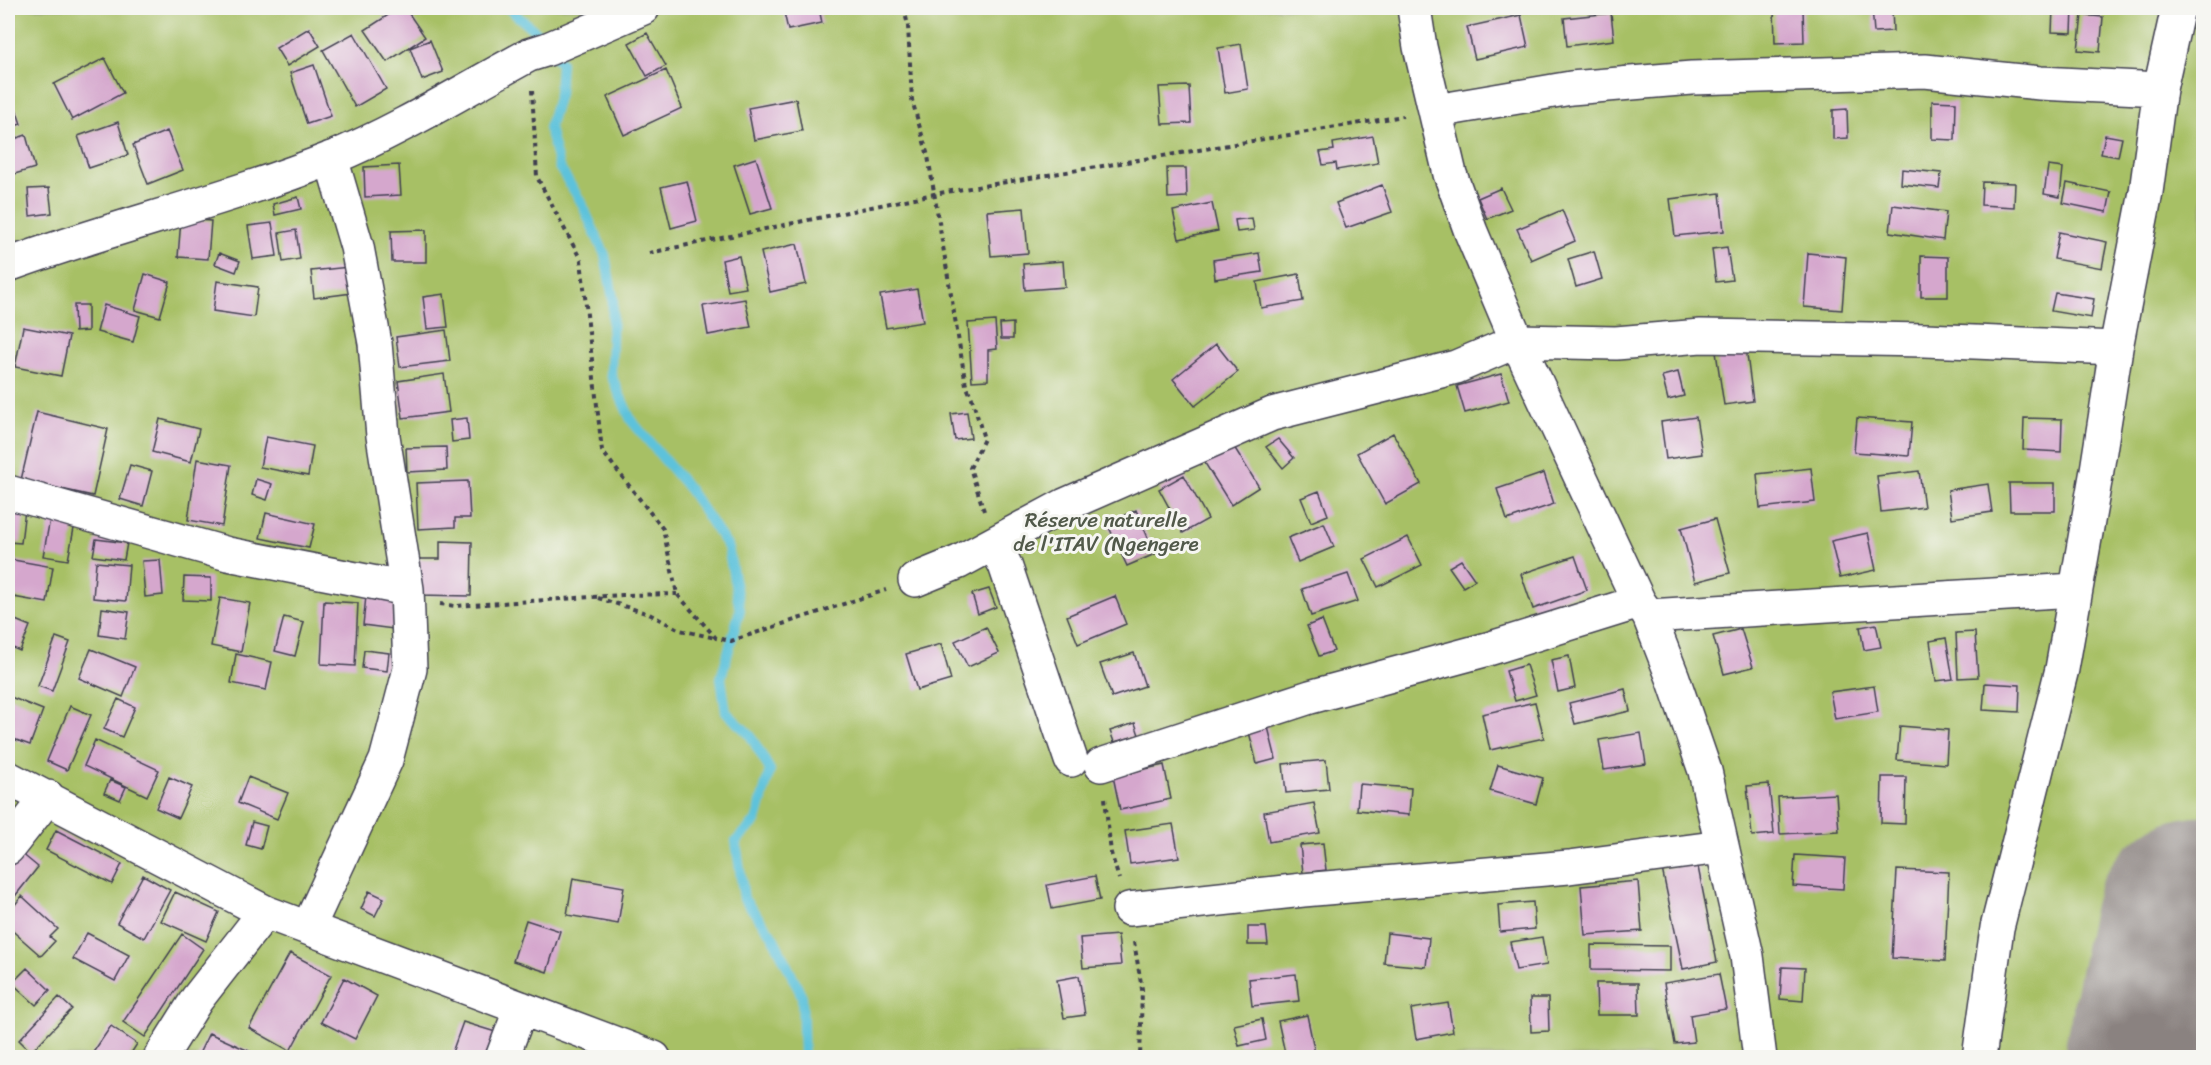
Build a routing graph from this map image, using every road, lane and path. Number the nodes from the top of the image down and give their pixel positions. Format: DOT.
graph roads {
  1 [pos="644,8"];
  2 [pos="904,8"];
  3 [pos="1414,8"];
  4 [pos="2178,8"];
  5 [pos="529,55"];
  6 [pos="2160,89"];
  7 [pos="1436,111"];
  8 [pos="332,158"];
  9 [pos="934,194"];
  10 [pos="649,253"];
  11 [pos="8,264"];
  12 [pos="1517,341"];
  13 [pos="2115,348"];
  14 [pos="8,492"];
  15 [pos="994,544"];
  16 [pos="915,580"];
  17 [pos="2075,590"];
  18 [pos="407,594"];
  19 [pos="677,594"];
  20 [pos="595,597"];
  21 [pos="1644,609"];
  22 [pos="716,638"];
  23 [pos="8,778"];
  24 [pos="48,797"];
  25 [pos="1721,847"];
  26 [pos="8,848"];
  27 [pos="1129,909"];
  28 [pos="265,912"];
  29 [pos="308,928"];
  30 [pos="521,1008"];
  31 [pos="159,1058"];
  32 [pos="502,1058"];
  33 [pos="654,1058"];
  34 [pos="1760,1058"];
  35 [pos="1980,1058"];
  1 -- 5 [label="street"];
  2 -- 9 [label="path"];
  3 -- 7 [label="street"];
  4 -- 6 [label="street"];
  5 -- 8 [label="street"];
  5 -- 19 [label="path"];
  6 -- 7 [label="street"];
  6 -- 13 [label="street"];
  7 -- 9 [label="path"];
  7 -- 12 [label="street"];
  8 -- 11 [label="street"];
  8 -- 18 [label="street"];
  9 -- 10 [label="path"];
  9 -- 15 [label="path"];
  12 -- 13 [label="street"];
  12 -- 15 [label="street"];
  12 -- 21 [label="street"];
  13 -- 17 [label="street"];
  14 -- 18 [label="street"];
  15 -- 16 [label="street"];
  15 -- 21 [label="street"];
  16 -- 22 [label="path"];
  17 -- 21 [label="street"];
  17 -- 35 [label="street"];
  18 -- 20 [label="path"];
  18 -- 29 [label="street"];
  19 -- 20 [label="path"];
  19 -- 22 [label="path"];
  20 -- 22 [label="path"];
  21 -- 25 [label="street"];
  23 -- 24 [label="street"];
  24 -- 26 [label="street"];
  24 -- 28 [label="street"];
  25 -- 27 [label="street"];
  25 -- 34 [label="street"];
  28 -- 29 [label="street"];
  28 -- 31 [label="street"];
  29 -- 30 [label="street"];
  30 -- 32 [label="street"];
  30 -- 33 [label="street"];
}
